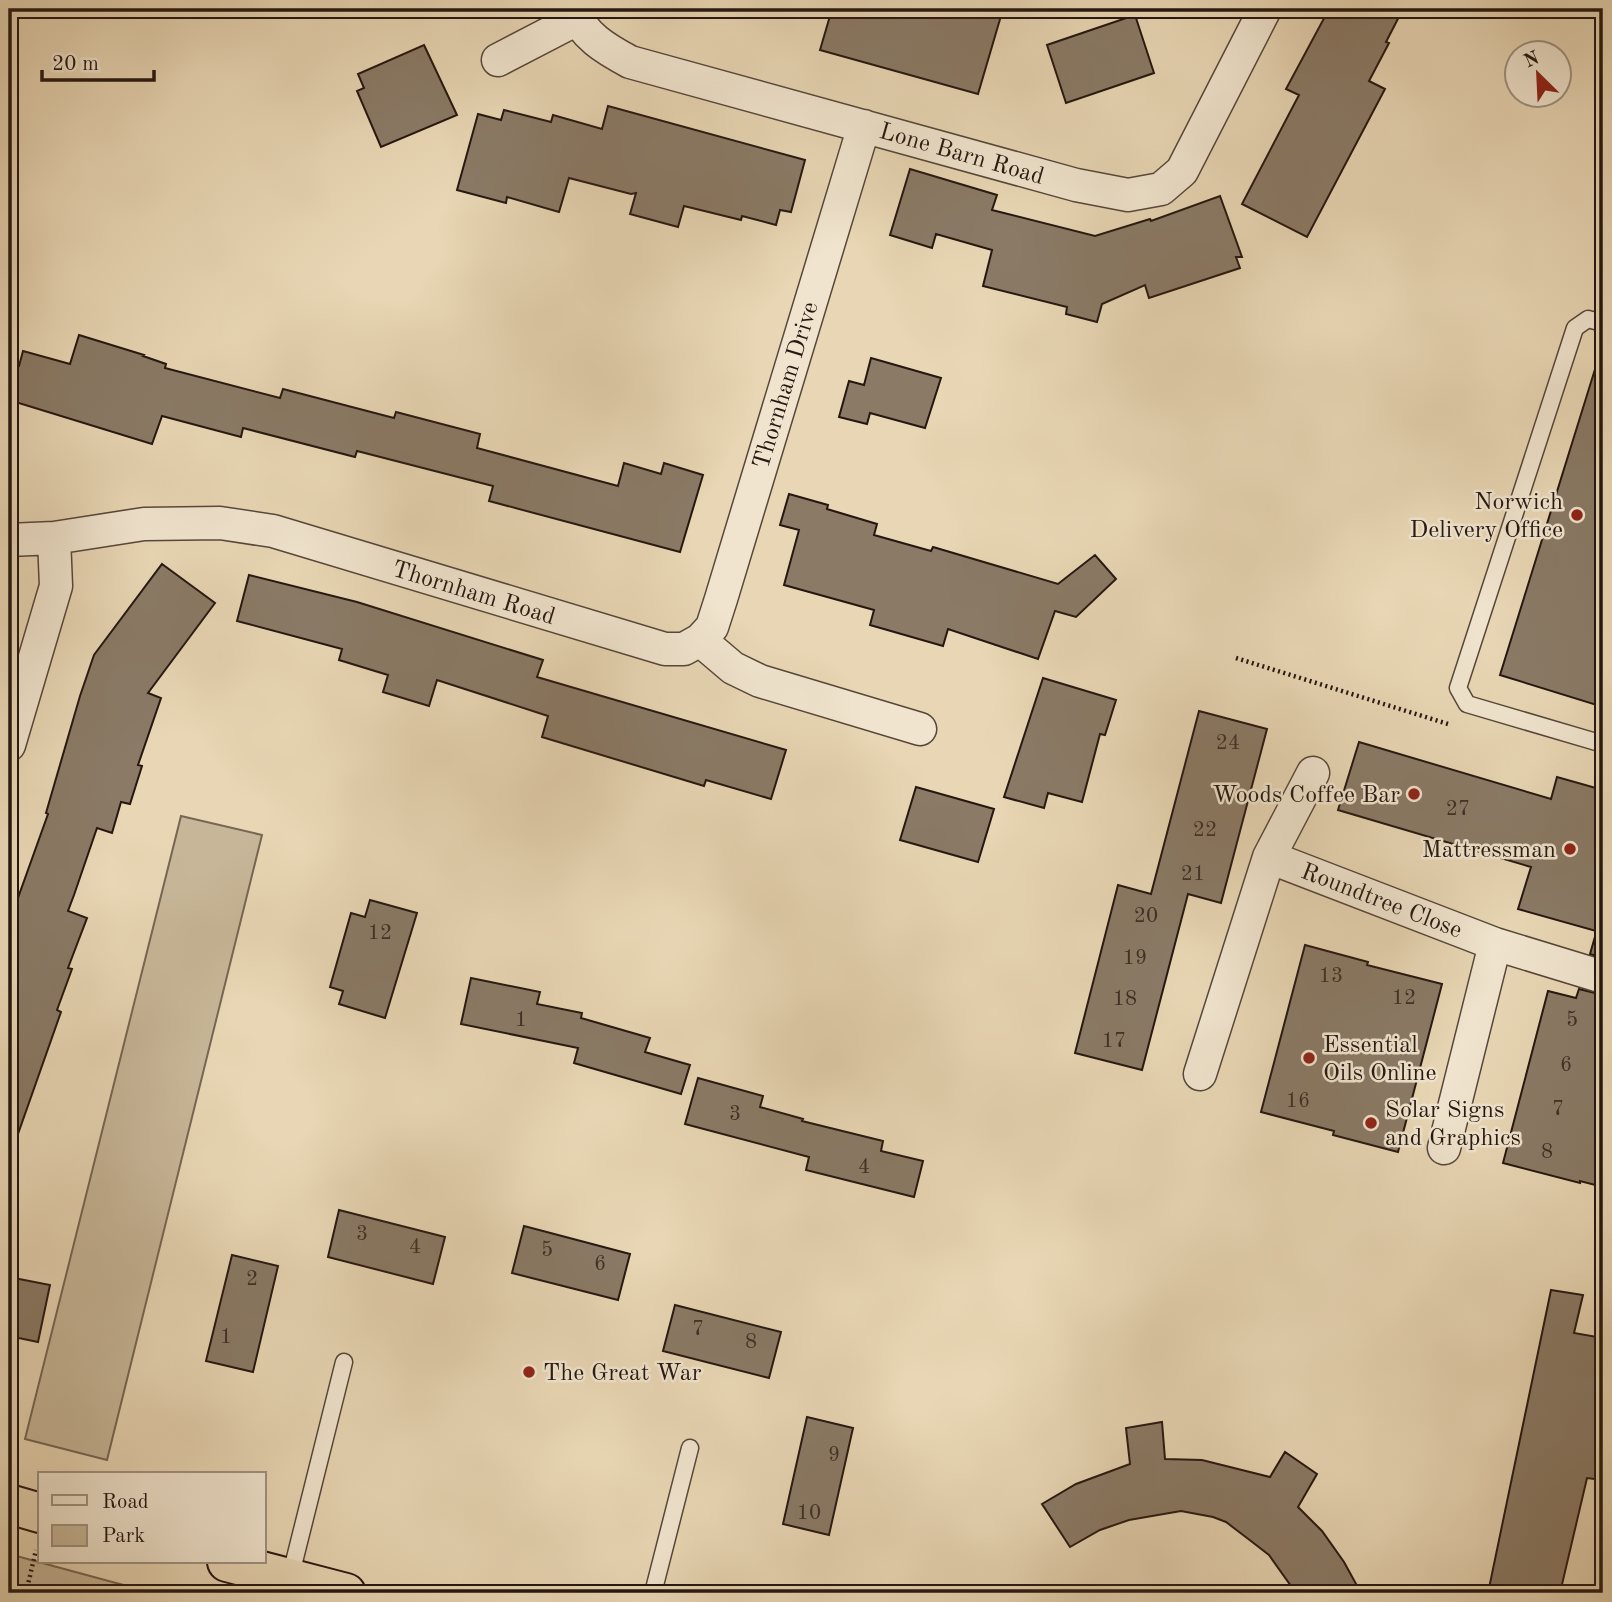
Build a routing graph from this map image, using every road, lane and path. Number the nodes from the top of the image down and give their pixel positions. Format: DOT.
graph roads {
  1 [pos="1265,9"];
  2 [pos="575,14"];
  3 [pos="498,60"];
  4 [pos="864,126"];
  5 [pos="1603,323"];
  6 [pos="54,538"];
  7 [pos="9,540"];
  8 [pos="700,640"];
  9 [pos="1236,658"];
  10 [pos="1467,704"];
  11 [pos="920,729"];
  12 [pos="1603,744"];
  13 [pos="9,745"];
  14 [pos="1313,773"];
  15 [pos="1269,857"];
  16 [pos="1495,944"];
  17 [pos="1603,977"];
  18 [pos="1200,1074"];
  19 [pos="1444,1148"];
  20 [pos="344,1362"];
  21 [pos="690,1448"];
  22 [pos="9,1504"];
  23 [pos="38,1526"];
  24 [pos="38,1532"];
  25 [pos="236,1564"];
  26 [pos="290,1578"];
  27 [pos="26,1593"];
  28 [pos="346,1593"];
  29 [pos="653,1593"];
  1 -- 4 [label="street, Lone Barn Road"];
  2 -- 3 [label="street, Lone Barn Road"];
  2 -- 4 [label="street, Lone Barn Road"];
  4 -- 8 [label="street, Thornham Drive"];
  5 -- 10 [label="lane"];
  6 -- 7 [label="street, Thornham Road"];
  6 -- 8 [label="street, Thornham Road"];
  6 -- 13 [label="street"];
  8 -- 11 [label="street"];
  9 -- 10 [label="path"];
  10 -- 12 [label="lane"];
  14 -- 15 [label="street, Roundtree Close"];
  15 -- 16 [label="street, Roundtree Close"];
  15 -- 18 [label="street, Roundtree Close"];
  16 -- 17 [label="street, Roundtree Close"];
  16 -- 19 [label="street, Roundtree Close"];
  20 -- 26 [label="lane"];
  21 -- 29 [label="lane"];
  22 -- 23 [label="highway"];
  24 -- 27 [label="path"];
  25 -- 26 [label="highway"];
  26 -- 28 [label="highway"];
}
